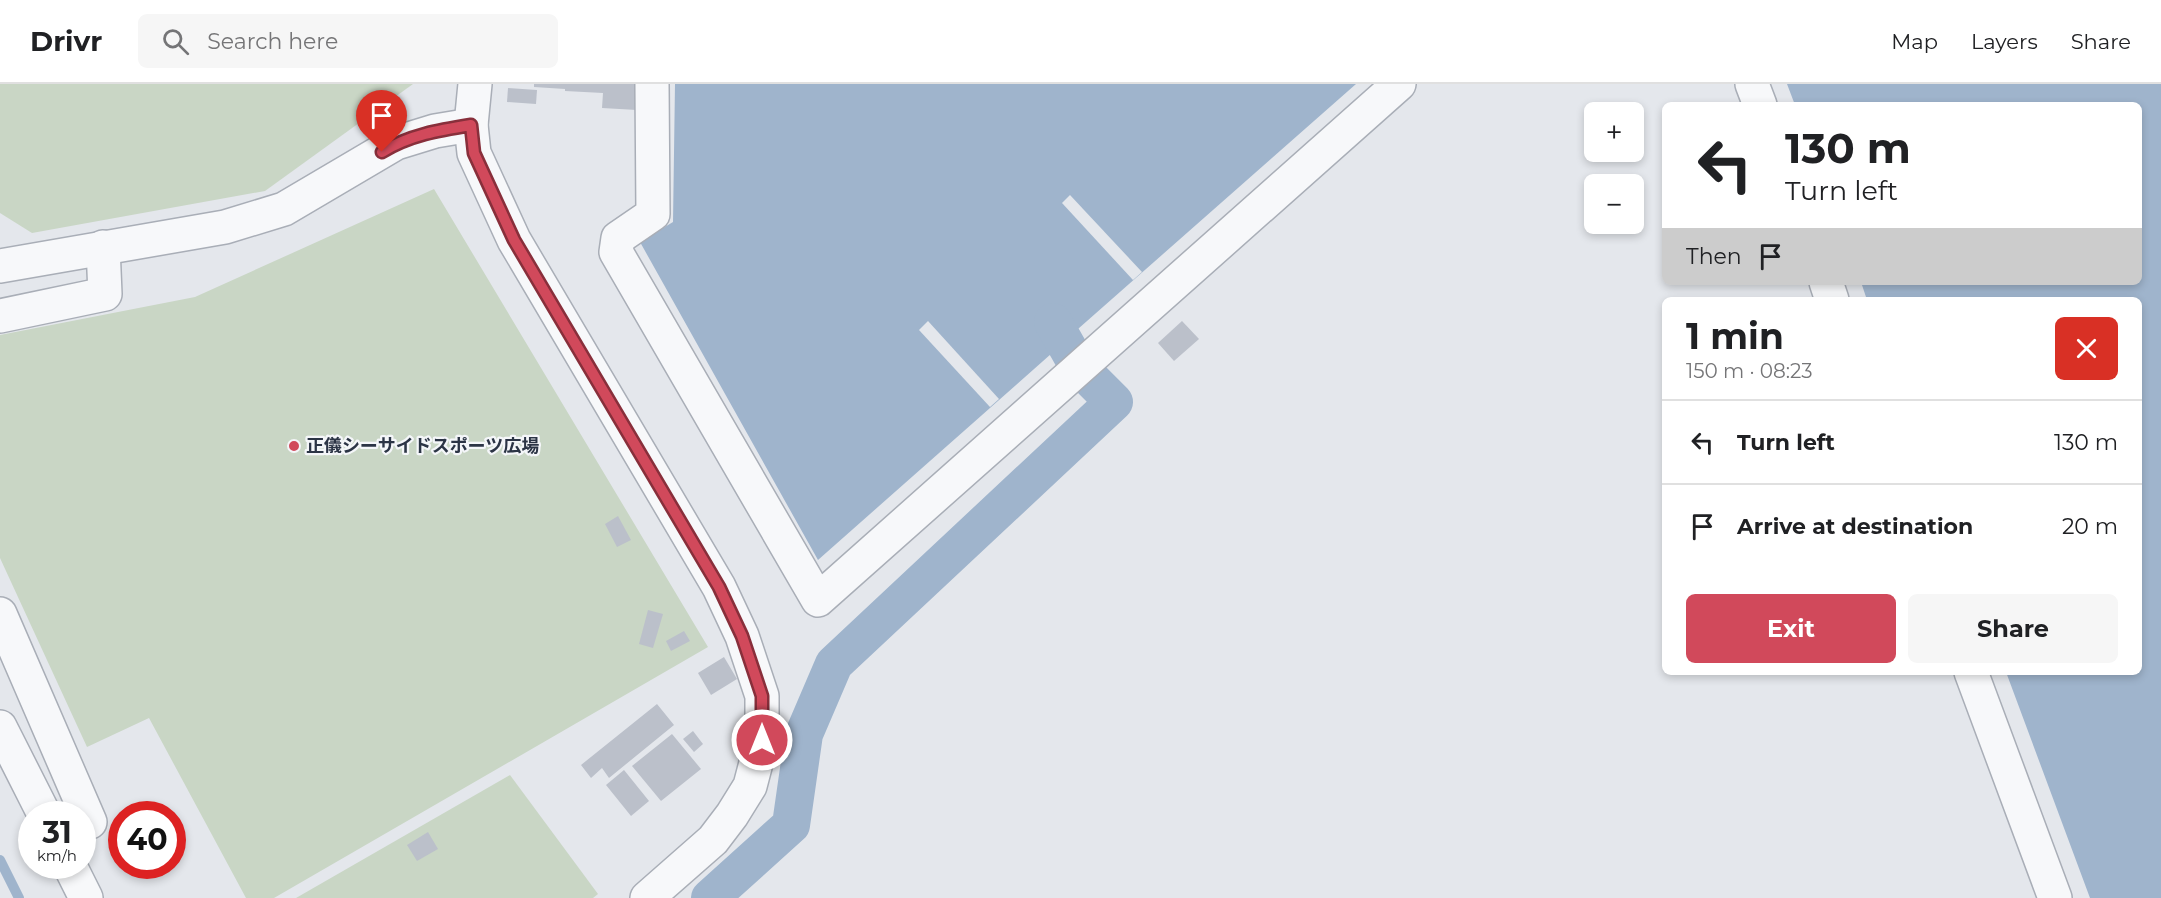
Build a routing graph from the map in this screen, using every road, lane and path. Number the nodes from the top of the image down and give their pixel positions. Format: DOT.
graph roads {
  1 [pos="475,84"];
  2 [pos="652,84"];
  3 [pos="1399,84"];
  4 [pos="1752,84"];
  5 [pos="1759,102"];
  6 [pos="471,125"];
  7 [pos="104,247"];
  8 [pos="0,266"];
  9 [pos="0,316"];
  10 [pos="0,614"];
  11 [pos="1972,675"];
  12 [pos="0,727"];
  13 [pos="38,801"];
  14 [pos="81,801"];
  15 [pos="76,879"];
  16 [pos="86,898"];
  17 [pos="647,898"];
  18 [pos="2055,898"];
  1 -- 6 [label="street"];
  2 -- 3 [label="street"];
  4 -- 5 [label="street"];
  6 -- 7 [label="street"];
  6 -- 17 [label="street"];
  7 -- 8 [label="street"];
  7 -- 9 [label="street"];
  10 -- 14 [label="street"];
  11 -- 18 [label="street"];
  12 -- 13 [label="street"];
  15 -- 16 [label="street"];
}
